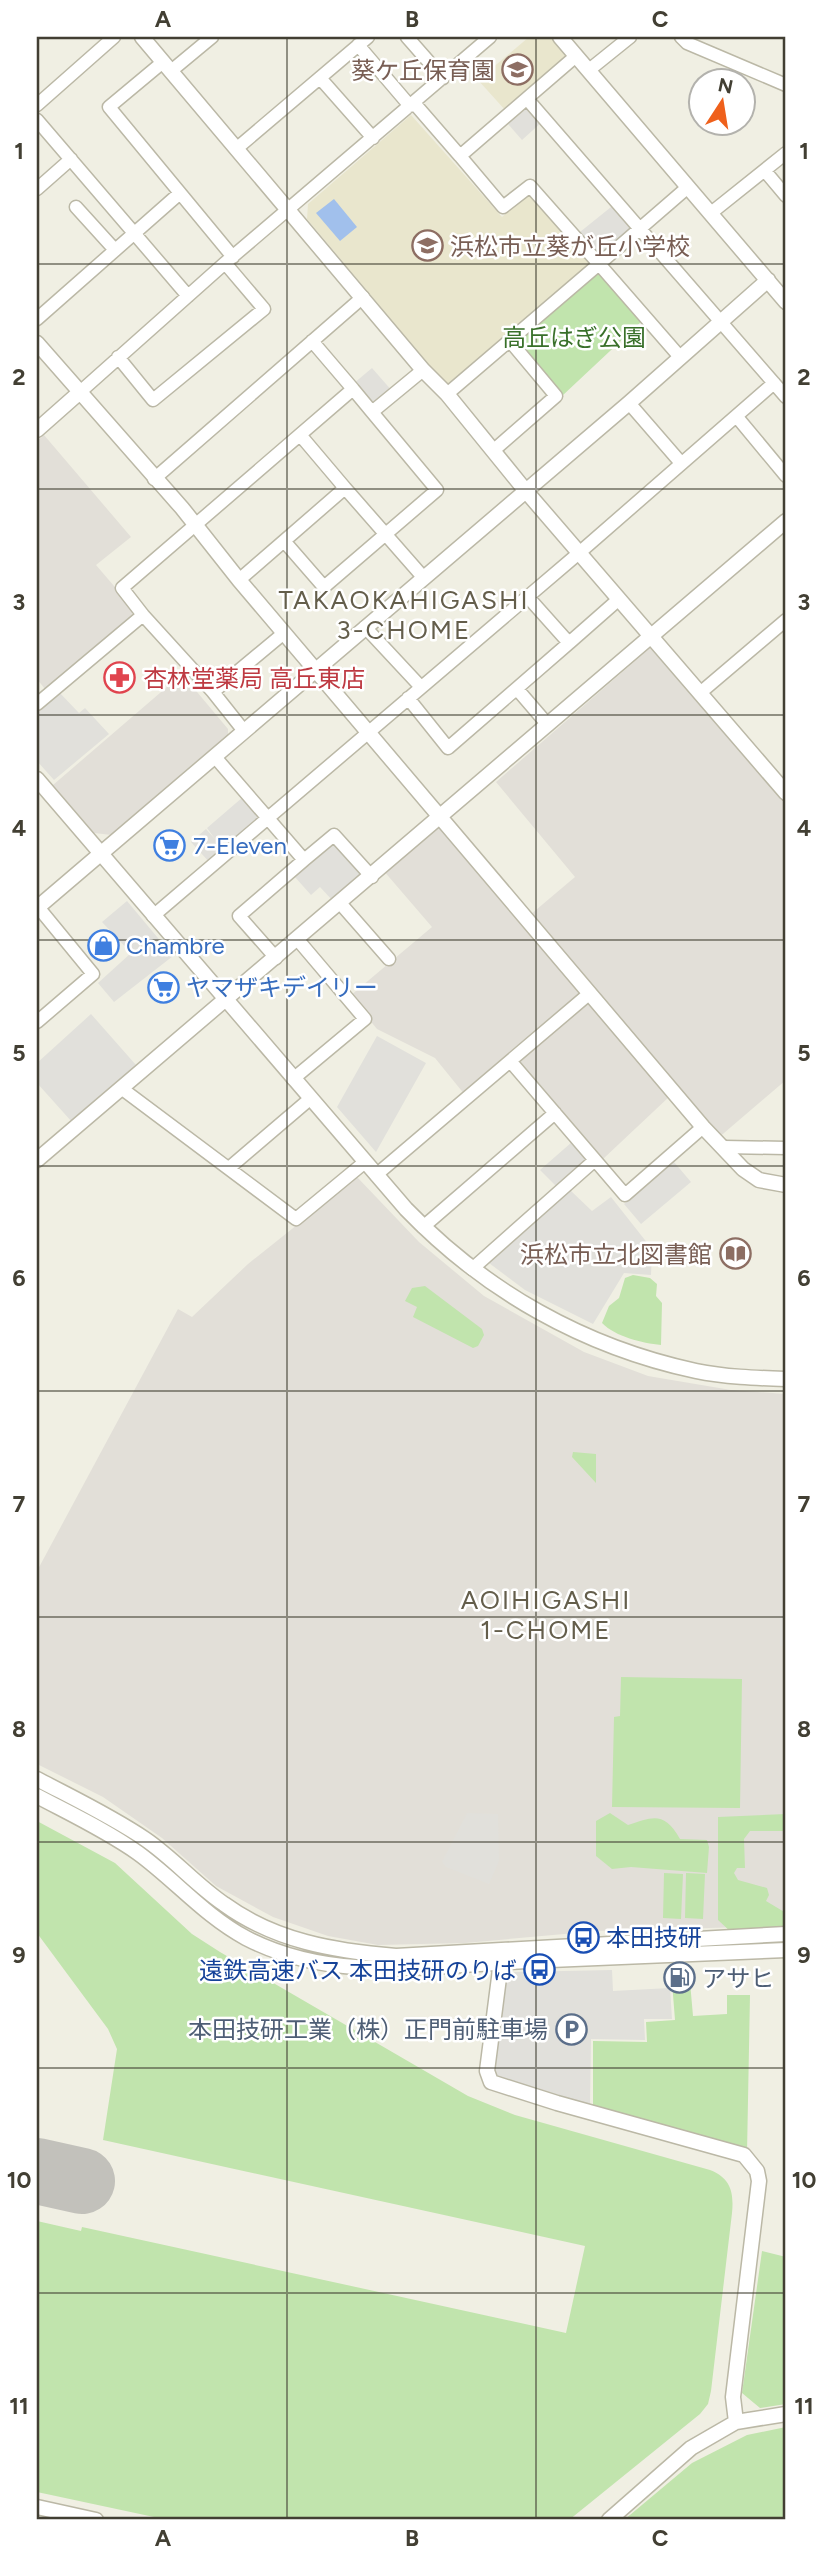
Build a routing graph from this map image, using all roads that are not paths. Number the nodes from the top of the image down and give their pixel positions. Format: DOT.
graph roads {
  1 [pos="114,37"];
  2 [pos="142,37"];
  3 [pos="212,37"];
  4 [pos="407,37"];
  5 [pos="469,37"];
  6 [pos="490,37"];
  7 [pos="560,37"];
  8 [pos="630,37"];
  9 [pos="681,37"];
  10 [pos="363,41"];
  11 [pos="478,47"];
  12 [pos="576,56"];
  13 [pos="167,66"];
  14 [pos="589,71"];
  15 [pos="320,78"];
  16 [pos="443,78"];
  17 [pos="786,85"];
  18 [pos="528,100"];
  19 [pos="412,104"];
  20 [pos="37,105"];
  21 [pos="37,120"];
  22 [pos="373,138"];
  23 [pos="236,149"];
  24 [pos="786,153"];
  25 [pos="460,156"];
  26 [pos="71,159"];
  27 [pos="765,171"];
  28 [pos="688,187"];
  29 [pos="37,189"];
  30 [pos="180,193"];
  31 [pos="786,196"];
  32 [pos="76,206"];
  33 [pos="290,210"];
  34 [pos="711,213"];
  35 [pos="640,228"];
  36 [pos="134,233"];
  37 [pos="115,250"];
  38 [pos="229,260"];
  39 [pos="599,264"];
  40 [pos="768,280"];
  41 [pos="188,296"];
  42 [pos="363,297"];
  43 [pos="786,300"];
  44 [pos="37,319"];
  45 [pos="721,322"];
  46 [pos="312,341"];
  47 [pos="510,341"];
  48 [pos="37,343"];
  49 [pos="118,357"];
  50 [pos="680,357"];
  51 [pos="423,370"];
  52 [pos="774,383"];
  53 [pos="353,389"];
  54 [pos="80,392"];
  55 [pos="447,394"];
  56 [pos="786,397"];
  57 [pos="629,403"];
  58 [pos="372,412"];
  59 [pos="737,417"];
  60 [pos="37,430"];
  61 [pos="301,436"];
  62 [pos="494,450"];
  63 [pos="681,463"];
  64 [pos="786,476"];
  65 [pos="154,479"];
  66 [pos="345,488"];
  67 [pos="525,490"];
  68 [pos="786,521"];
  69 [pos="197,526"];
  70 [pos="387,534"];
  71 [pos="284,541"];
  72 [pos="579,553"];
  73 [pos="423,577"];
  74 [pos="239,580"];
  75 [pos="527,596"];
  76 [pos="619,599"];
  77 [pos="142,615"];
  78 [pos="786,621"];
  79 [pos="365,627"];
  80 [pos="284,633"];
  81 [pos="651,638"];
  82 [pos="569,643"];
  83 [pos="316,669"];
  84 [pos="420,686"];
  85 [pos="517,689"];
  86 [pos="213,692"];
  87 [pos="700,693"];
  88 [pos="408,698"];
  89 [pos="37,704"];
  90 [pos="548,725"];
  91 [pos="244,731"];
  92 [pos="368,733"];
  93 [pos="215,757"];
  94 [pos="781,777"];
  95 [pos="37,779"];
  96 [pos="786,793"];
  97 [pos="268,818"];
  98 [pos="440,818"];
  99 [pos="99,854"];
  100 [pos="304,860"];
  101 [pos="372,877"];
  102 [pos="340,903"];
  103 [pos="37,908"];
  104 [pos="153,916"];
  105 [pos="298,940"];
  106 [pos="276,958"];
  107 [pos="389,959"];
  108 [pos="590,993"];
  109 [pos="225,1001"];
  110 [pos="37,1022"];
  111 [pos="511,1062"];
  112 [pos="293,1079"];
  113 [pos="121,1088"];
  114 [pos="311,1098"];
  115 [pos="555,1112"];
  116 [pos="703,1128"];
  117 [pos="724,1147"];
  118 [pos="786,1147"];
  119 [pos="37,1160"];
  120 [pos="595,1160"];
  121 [pos="365,1162"];
  122 [pos="229,1168"];
  123 [pos="376,1175"];
  124 [pos="786,1185"];
  125 [pos="423,1227"];
  126 [pos="472,1269"];
  127 [pos="786,1380"];
  128 [pos="37,1779"];
  129 [pos="37,1796"];
  130 [pos="786,1934"];
  131 [pos="786,1950"];
  132 [pos="499,1956"];
  133 [pos="786,2414"];
  134 [pos="736,2421"];
  135 [pos="37,2507"];
  136 [pos="96,2520"];
  137 [pos="609,2520"];
  1 -- 20 [label="street"];
  2 -- 13 [label="street"];
  3 -- 13 [label="street"];
  4 -- 16 [label="street"];
  5 -- 11 [label="street"];
  6 -- 11 [label="street"];
  7 -- 12 [label="street"];
  8 -- 14 [label="street"];
  9 -- 17 [label="street"];
  10 -- 15 [label="street"];
  10 -- 19 [label="street"];
  11 -- 16 [label="street"];
  12 -- 14 [label="street"];
  12 -- 18 [label="street"];
  13 -- 23 [label="street"];
  13 -- 30 [label="street"];
  14 -- 28 [label="street"];
  15 -- 22 [label="street"];
  15 -- 23 [label="street"];
  16 -- 19 [label="street"];
  18 -- 25 [label="street"];
  18 -- 35 [label="street"];
  19 -- 22 [label="street"];
  19 -- 25 [label="street"];
  21 -- 26 [label="street"];
  22 -- 33 [label="street"];
  23 -- 33 [label="street"];
  24 -- 27 [label="street"];
  25 -- 39 [label="street"];
  26 -- 29 [label="street"];
  26 -- 36 [label="street"];
  27 -- 31 [label="street"];
  27 -- 34 [label="street"];
  28 -- 34 [label="street"];
  28 -- 35 [label="street"];
  30 -- 36 [label="street"];
  30 -- 38 [label="street"];
  32 -- 37 [label="street"];
  33 -- 38 [label="street"];
  33 -- 42 [label="street"];
  34 -- 40 [label="street"];
  35 -- 39 [label="street"];
  35 -- 45 [label="street"];
  36 -- 37 [label="street"];
  36 -- 41 [label="street"];
  37 -- 44 [label="street"];
  38 -- 41 [label="street"];
  38 -- 49 [label="street"];
  39 -- 47 [label="street"];
  39 -- 50 [label="street"];
  40 -- 43 [label="street"];
  40 -- 45 [label="street"];
  41 -- 49 [label="street"];
  42 -- 46 [label="street"];
  42 -- 51 [label="street"];
  45 -- 50 [label="street"];
  45 -- 52 [label="street"];
  46 -- 53 [label="street"];
  46 -- 65 [label="street"];
  47 -- 55 [label="street"];
  47 -- 62 [label="street"];
  48 -- 54 [label="street"];
  49 -- 54 [label="street"];
  50 -- 57 [label="street"];
  51 -- 55 [label="street"];
  51 -- 58 [label="street"];
  52 -- 56 [label="street"];
  52 -- 59 [label="street"];
  53 -- 58 [label="street"];
  53 -- 61 [label="street"];
  54 -- 60 [label="street"];
  54 -- 65 [label="street"];
  55 -- 62 [label="street"];
  57 -- 63 [label="street"];
  57 -- 67 [label="street"];
  58 -- 70 [label="street"];
  59 -- 63 [label="street"];
  59 -- 64 [label="street"];
  61 -- 66 [label="street"];
  61 -- 69 [label="street"];
  62 -- 67 [label="street"];
  63 -- 72 [label="street"];
  65 -- 69 [label="street"];
  66 -- 70 [label="street"];
  66 -- 71 [label="street"];
  67 -- 72 [label="street"];
  67 -- 73 [label="street"];
  68 -- 81 [label="street"];
  69 -- 74 [label="street"];
  69 -- 77 [label="street"];
  70 -- 71 [label="street"];
  70 -- 73 [label="street"];
  71 -- 74 [label="street"];
  72 -- 75 [label="street"];
  72 -- 76 [label="street"];
  73 -- 79 [label="street"];
  74 -- 80 [label="street"];
  75 -- 82 [label="street"];
  75 -- 84 [label="street"];
  76 -- 81 [label="street"];
  76 -- 82 [label="street"];
  77 -- 86 [label="street"];
  77 -- 89 [label="street"];
  78 -- 87 [label="street"];
  79 -- 83 [label="street"];
  79 -- 84 [label="street"];
  80 -- 83 [label="street"];
  80 -- 86 [label="street"];
  81 -- 87 [label="street"];
  81 -- 90 [label="street"];
  82 -- 85 [label="street"];
  83 -- 91 [label="street"];
  83 -- 92 [label="street"];
  84 -- 88 [label="street"];
  85 -- 88 [label="street"];
  85 -- 90 [label="street"];
  86 -- 91 [label="street"];
  87 -- 94 [label="street"];
  88 -- 92 [label="street"];
  90 -- 98 [label="street"];
  91 -- 93 [label="street"];
  92 -- 97 [label="street"];
  92 -- 98 [label="street"];
  93 -- 97 [label="street"];
  93 -- 99 [label="street"];
  94 -- 96 [label="street"];
  95 -- 99 [label="street"];
  97 -- 100 [label="street"];
  97 -- 104 [label="street"];
  98 -- 101 [label="street"];
  98 -- 108 [label="street"];
  99 -- 103 [label="street"];
  99 -- 104 [label="street"];
  100 -- 101 [label="street"];
  100 -- 106 [label="street"];
  101 -- 102 [label="street"];
  102 -- 105 [label="street"];
  102 -- 107 [label="street"];
  103 -- 110 [label="street"];
  104 -- 109 [label="street"];
  105 -- 106 [label="street"];
  105 -- 112 [label="street"];
  106 -- 109 [label="street"];
  108 -- 111 [label="street"];
  108 -- 116 [label="street"];
  109 -- 112 [label="street"];
  109 -- 113 [label="street"];
  111 -- 115 [label="street"];
  111 -- 123 [label="street"];
  112 -- 114 [label="street"];
  113 -- 119 [label="street"];
  113 -- 122 [label="street"];
  114 -- 121 [label="street"];
  114 -- 122 [label="street"];
  115 -- 120 [label="street"];
  115 -- 125 [label="street"];
  116 -- 117 [label="street"];
  116 -- 120 [label="street"];
  117 -- 118 [label="street"];
  117 -- 124 [label="street"];
  120 -- 126 [label="street"];
  121 -- 122 [label="street"];
  121 -- 123 [label="street"];
  123 -- 125 [label="street"];
  125 -- 126 [label="street"];
  126 -- 127 [label="street"];
  128 -- 132 [label="street"];
  129 -- 132 [label="street"];
  130 -- 132 [label="street"];
  131 -- 132 [label="street"];
  132 -- 134 [label="street"];
  133 -- 134 [label="street"];
  134 -- 137 [label="street"];
  135 -- 136 [label="street"];
}
